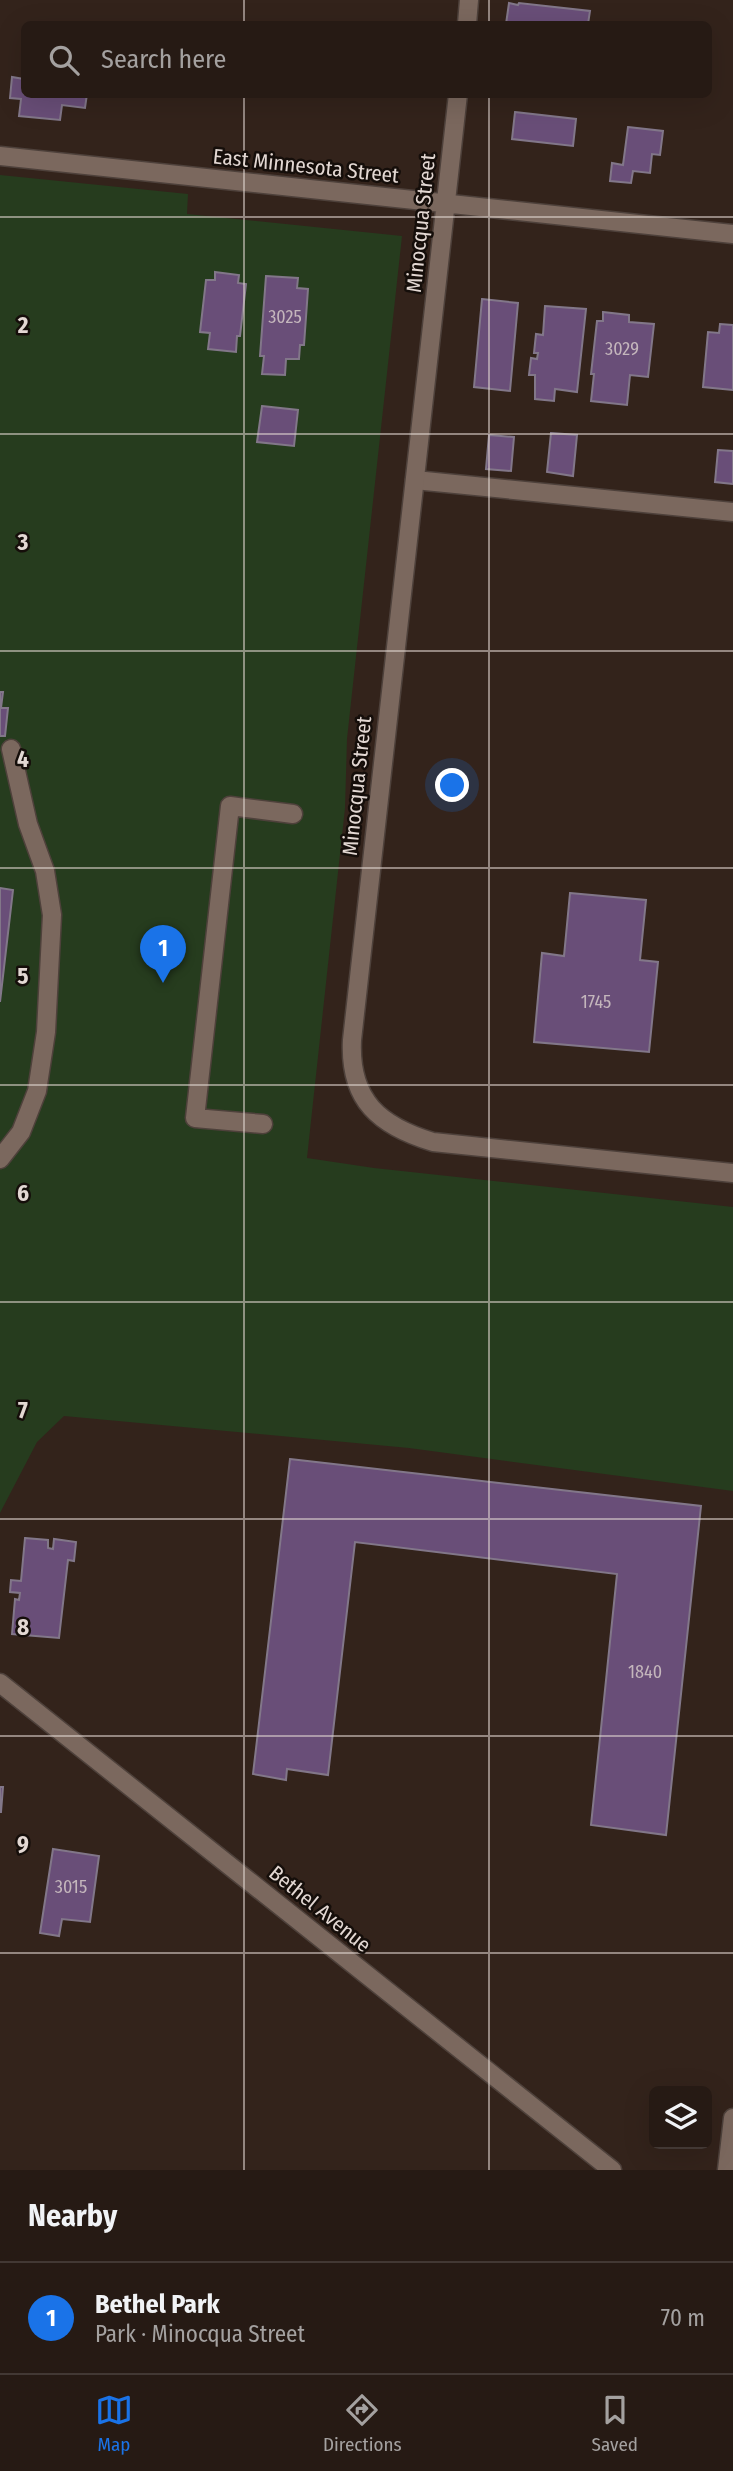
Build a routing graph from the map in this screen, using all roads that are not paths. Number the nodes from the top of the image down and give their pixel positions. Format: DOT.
graph roads {
  1 [pos="470,0"];
  2 [pos="467,21"];
  3 [pos="458,98"];
  4 [pos="0,156"];
  5 [pos="446,204"];
  6 [pos="733,234"];
  7 [pos="415,480"];
  8 [pos="733,512"];
  9 [pos="11,749"];
  10 [pos="293,814"];
  11 [pos="263,1124"];
  12 [pos="0,1159"];
  13 [pos="733,1173"];
  14 [pos="0,1683"];
  15 [pos="733,2118"];
  16 [pos="731,2149"];
  17 [pos="612,2170"];
  18 [pos="727,2170"];
  1 -- 2 [label="street"];
  3 -- 5 [label="street, Minocqua Street"];
  4 -- 5 [label="street, East Minnesota Street"];
  5 -- 6 [label="street, East Minnesota Street"];
  5 -- 7 [label="street, Minocqua Street"];
  7 -- 8 [label="street"];
  7 -- 13 [label="street, Minocqua Street"];
  9 -- 12 [label="street"];
  10 -- 11 [label="street"];
  14 -- 17 [label="street, Bethel Avenue"];
  15 -- 16 [label="street"];
  16 -- 18 [label="street"];
}
